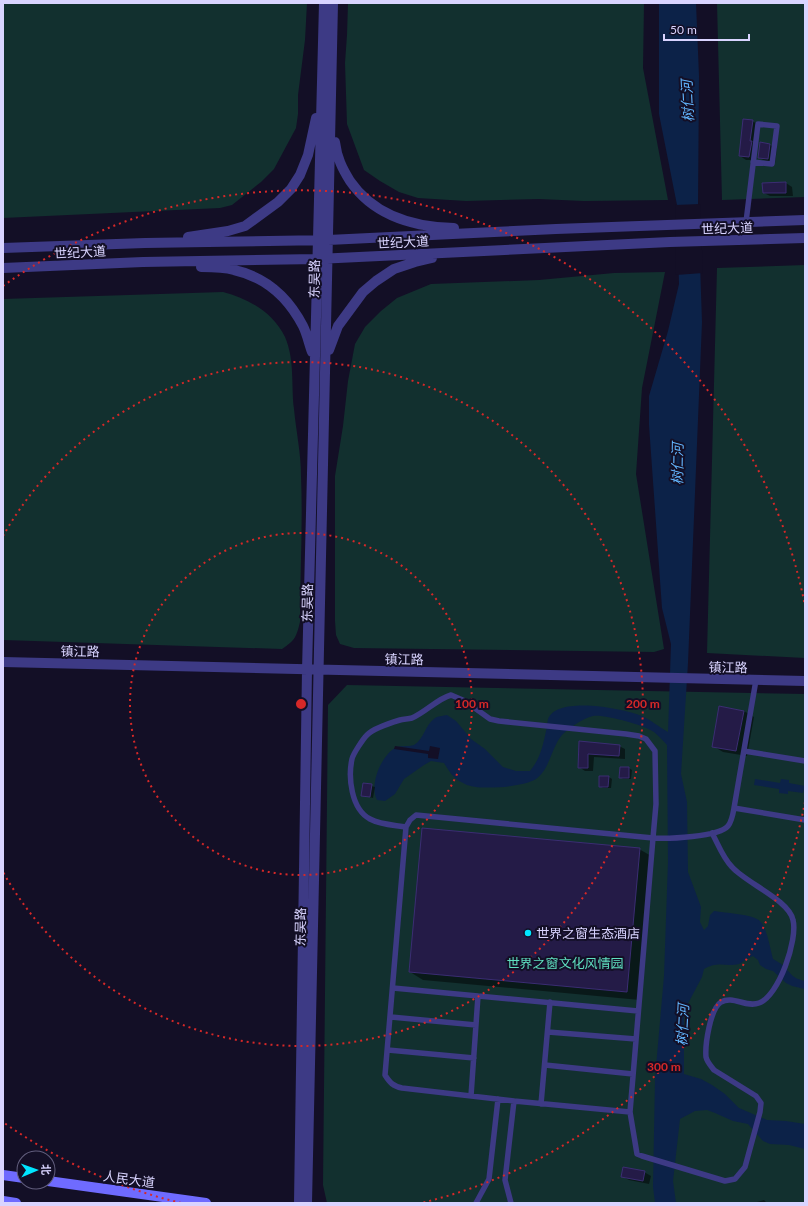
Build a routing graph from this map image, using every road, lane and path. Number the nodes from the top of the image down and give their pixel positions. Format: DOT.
graph roads {
  1 [pos="324,3"];
  2 [pos="333,3"];
  3 [pos="326,90"];
  4 [pos="753,162"];
  5 [pos="805,220"];
  6 [pos="746,222"];
  7 [pos="556,229"];
  8 [pos="805,238"];
  9 [pos="322,240"];
  10 [pos="145,243"];
  11 [pos="3,248"];
  12 [pos="456,252"];
  13 [pos="317,259"];
  14 [pos="328,259"];
  15 [pos="143,262"];
  16 [pos="3,268"];
  17 [pos="326,359"];
  18 [pos="314,360"];
  19 [pos="3,662"];
  20 [pos="307,670"];
  21 [pos="318,670"];
  22 [pos="756,680"];
  23 [pos="805,681"];
  24 [pos="744,751"];
  25 [pos="805,761"];
  26 [pos="734,808"];
  27 [pos="805,820"];
  28 [pos="406,826"];
  29 [pos="712,833"];
  30 [pos="653,838"];
  31 [pos="393,988"];
  32 [pos="478,996"];
  33 [pos="550,1002"];
  34 [pos="638,1010"];
  35 [pos="391,1017"];
  36 [pos="476,1025"];
  37 [pos="548,1032"];
  38 [pos="636,1039"];
  39 [pos="388,1050"];
  40 [pos="474,1058"];
  41 [pos="545,1065"];
  42 [pos="633,1074"];
  43 [pos="471,1096"];
  44 [pos="498,1099"];
  45 [pos="514,1101"];
  46 [pos="541,1104"];
  47 [pos="630,1112"];
  48 [pos="3,1175"];
  49 [pos="16,1177"];
  50 [pos="56,1182"];
  51 [pos="3,1201"];
  52 [pos="16,1203"];
  53 [pos="206,1203"];
  54 [pos="299,1203"];
  55 [pos="307,1203"];
  56 [pos="476,1203"];
  57 [pos="511,1203"];
  1 -- 3 [label="street, 东吴路"];
  2 -- 3 [label="street, 东吴路"];
  3 -- 7 [label="street"];
  3 -- 9 [label="street, 东吴路"];
  3 -- 10 [label="street"];
  4 -- 4 [label="lane"];
  4 -- 6 [label="lane"];
  5 -- 6 [label="street, 世纪大道"];
  6 -- 7 [label="street, 世纪大道"];
  7 -- 9 [label="street, 世纪大道"];
  8 -- 12 [label="street, 世纪大道"];
  9 -- 10 [label="street, 世纪大道"];
  9 -- 13 [label="street, 东吴路"];
  9 -- 14 [label="street, 东吴路"];
  10 -- 11 [label="street, 世纪大道"];
  12 -- 14 [label="street, 世纪大道"];
  12 -- 17 [label="street"];
  13 -- 14 [label="street, 世纪大道"];
  13 -- 15 [label="street, 世纪大道"];
  13 -- 18 [label="street, 东吴路"];
  14 -- 17 [label="street, 东吴路"];
  15 -- 16 [label="street, 世纪大道"];
  15 -- 18 [label="street"];
  17 -- 21 [label="street, 东吴路"];
  18 -- 20 [label="street, 东吴路"];
  19 -- 20 [label="street, 镇江路"];
  20 -- 21 [label="street, 镇江路"];
  20 -- 54 [label="street, 东吴路"];
  21 -- 22 [label="street, 镇江路"];
  21 -- 55 [label="street, 东吴路"];
  22 -- 23 [label="street, 镇江路"];
  22 -- 24 [label="lane"];
  24 -- 25 [label="lane"];
  24 -- 26 [label="lane"];
  26 -- 27 [label="lane"];
  26 -- 29 [label="lane"];
  28 -- 30 [label="lane"];
  28 -- 30 [label="lane"];
  28 -- 31 [label="lane"];
  29 -- 30 [label="lane"];
  29 -- 47 [label="lane"];
  30 -- 34 [label="lane"];
  31 -- 32 [label="lane"];
  31 -- 35 [label="lane"];
  32 -- 33 [label="lane"];
  32 -- 36 [label="lane"];
  33 -- 34 [label="lane"];
  33 -- 37 [label="lane"];
  34 -- 38 [label="lane"];
  35 -- 36 [label="lane"];
  35 -- 39 [label="lane"];
  36 -- 40 [label="lane"];
  37 -- 38 [label="lane"];
  37 -- 41 [label="lane"];
  38 -- 42 [label="lane"];
  39 -- 40 [label="lane"];
  39 -- 43 [label="lane"];
  40 -- 43 [label="lane"];
  41 -- 42 [label="lane"];
  41 -- 46 [label="lane"];
  42 -- 47 [label="lane"];
  43 -- 44 [label="lane"];
  44 -- 45 [label="lane"];
  44 -- 56 [label="lane"];
  45 -- 46 [label="lane"];
  45 -- 57 [label="lane"];
  46 -- 47 [label="lane"];
  48 -- 49 [label="main road"];
  50 -- 53 [label="main road, 人民大道"];
  51 -- 52 [label="main road"];
}
